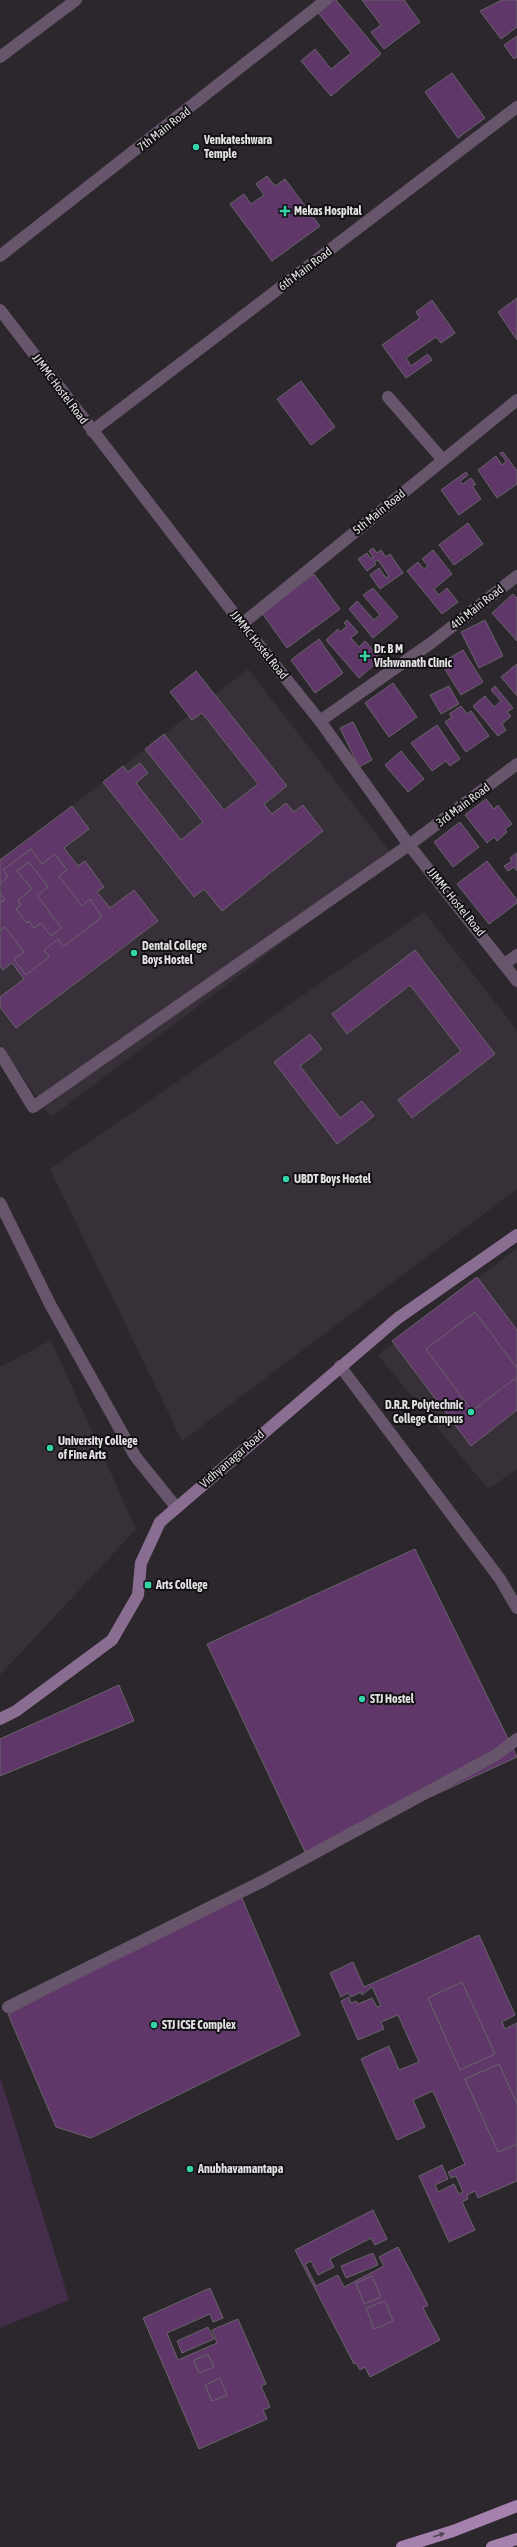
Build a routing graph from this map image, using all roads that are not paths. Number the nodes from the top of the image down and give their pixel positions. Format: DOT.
graph roads {
  1 [pos="76,0"];
  2 [pos="326,0"];
  3 [pos="0,57"];
  4 [pos="517,107"];
  5 [pos="0,256"];
  6 [pos="0,310"];
  7 [pos="388,397"];
  8 [pos="517,400"];
  9 [pos="92,431"];
  10 [pos="443,460"];
  11 [pos="517,576"];
  12 [pos="242,624"];
  13 [pos="320,721"];
  14 [pos="517,764"];
  15 [pos="409,845"];
  16 [pos="517,955"];
  17 [pos="505,964"];
  18 [pos="517,981"];
  19 [pos="0,1053"];
  20 [pos="0,1203"];
  21 [pos="517,1236"];
  22 [pos="340,1366"];
  23 [pos="176,1507"];
  24 [pos="517,1608"];
  25 [pos="0,1719"];
  26 [pos="517,1739"];
  27 [pos="8,2007"];
  28 [pos="517,2506"];
  29 [pos="517,2539"];
  30 [pos="402,2547"];
  31 [pos="492,2547"];
  1 -- 3 [label="street"];
  2 -- 5 [label="street, 7th Main Road"];
  4 -- 9 [label="street, 6th Main Road"];
  6 -- 9 [label="street, JJMMC Hostel Road"];
  7 -- 10 [label="street"];
  8 -- 10 [label="street, 5th Main Road"];
  9 -- 12 [label="street, JJMMC Hostel Road"];
  10 -- 12 [label="street, 5th Main Road"];
  11 -- 13 [label="street, 4th Main Road"];
  12 -- 13 [label="street, JJMMC Hostel Road"];
  13 -- 15 [label="street, JJMMC Hostel Road"];
  14 -- 15 [label="street, 3rd Main Road"];
  15 -- 17 [label="street, JJMMC Hostel Road"];
  15 -- 19 [label="street, 3rd Main Road"];
  16 -- 17 [label="street"];
  17 -- 18 [label="street, JJMMC Hostel Road"];
  20 -- 23 [label="street"];
  21 -- 22 [label="street, Vidhyanagar Road"];
  22 -- 23 [label="street, Vidhyanagar Road"];
  22 -- 24 [label="street"];
  23 -- 25 [label="street, Vidhyanagar Road"];
  26 -- 27 [label="street"];
  30 -- 28 [label="main road, one-way"];
  29 -- 31 [label="main road"];
}
